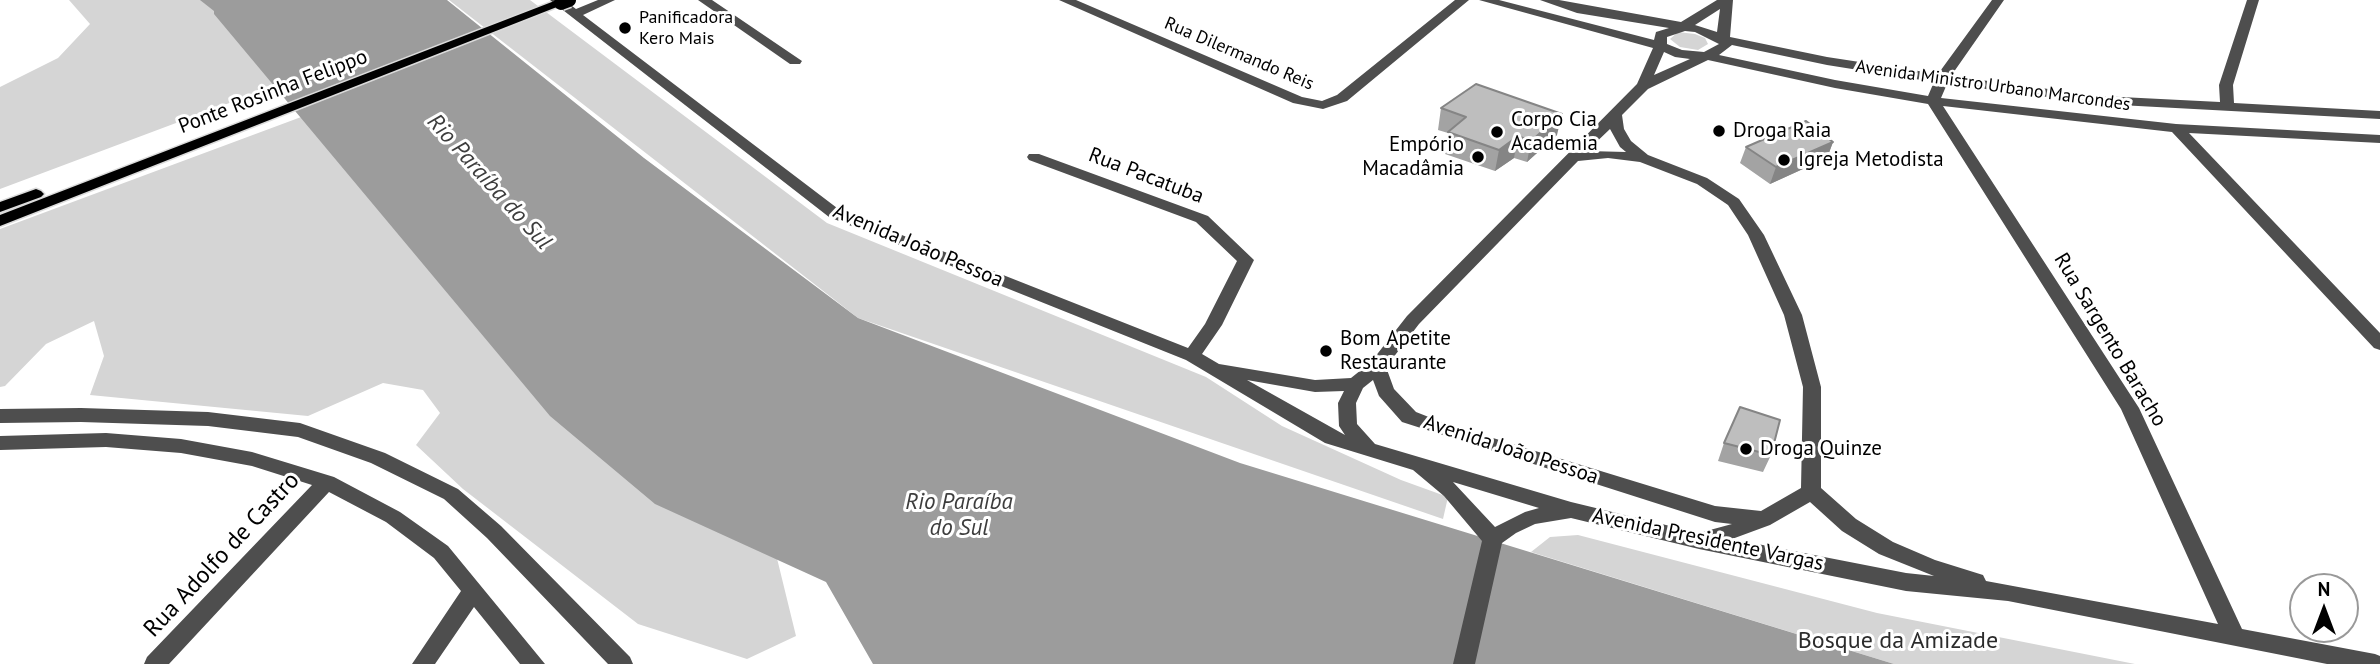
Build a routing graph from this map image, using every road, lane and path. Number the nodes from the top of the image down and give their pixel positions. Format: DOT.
graph roads {
  1 [pos="542,0"];
  2 [pos="609,0"];
  3 [pos="704,0"];
  4 [pos="1066,0"];
  5 [pos="1463,0"];
  6 [pos="1485,0"];
  7 [pos="1546,0"];
  8 [pos="1726,0"];
  9 [pos="1998,0"];
  10 [pos="2253,0"];
  11 [pos="565,4"];
  12 [pos="1681,28"];
  13 [pos="1723,39"];
  14 [pos="1660,46"];
  15 [pos="1707,56"];
  16 [pos="795,61"];
  17 [pos="1941,79"];
  18 [pos="1643,86"];
  19 [pos="1933,101"];
  20 [pos="2227,108"];
  21 [pos="1615,115"];
  22 [pos="2380,116"];
  23 [pos="2176,128"];
  24 [pos="2380,139"];
  25 [pos="1034,157"];
  26 [pos="1572,157"];
  27 [pos="1643,158"];
  28 [pos="0,207"];
  29 [pos="0,221"];
  30 [pos="2380,344"];
  31 [pos="1200,361"];
  32 [pos="1377,366"];
  33 [pos="1356,384"];
  34 [pos="0,416"];
  35 [pos="0,443"];
  36 [pos="1370,451"];
  37 [pos="1413,461"];
  38 [pos="327,482"];
  39 [pos="1811,491"];
  40 [pos="1571,510"];
  41 [pos="1763,519"];
  42 [pos="1699,541"];
  43 [pos="1492,543"];
  44 [pos="473,590"];
  45 [pos="2008,592"];
  46 [pos="2235,636"];
  47 [pos="155,664"];
  48 [pos="424,664"];
  49 [pos="534,664"];
  50 [pos="622,664"];
  51 [pos="1464,664"];
  52 [pos="2375,664"];
  1 -- 28 [label="main road, Ponte Rosinha Felippo"];
  2 -- 11 [label="street"];
  3 -- 16 [label="street"];
  4 -- 5 [label="street, Rua Dilermando Reis"];
  6 -- 14 [label="street, Avenida Ministro Urbano Marcondes"];
  7 -- 12 [label="street, Avenida Ministro Urbano Marcondes"];
  8 -- 12 [label="street"];
  8 -- 13 [label="street"];
  9 -- 17 [label="street"];
  10 -- 20 [label="street"];
  11 -- 29 [label="main road, Ponte Rosinha Felippo"];
  11 -- 31 [label="street, Avenida João Pessoa"];
  12 -- 13 [label="street, Avenida Ministro Urbano Marcondes"];
  12 -- 14 [label="street"];
  13 -- 15 [label="street"];
  13 -- 17 [label="street, Avenida Ministro Urbano Marcondes"];
  14 -- 15 [label="street, Avenida Ministro Urbano Marcondes"];
  14 -- 18 [label="street"];
  15 -- 18 [label="street"];
  15 -- 19 [label="street, Avenida Ministro Urbano Marcondes"];
  17 -- 19 [label="street"];
  17 -- 20 [label="street, Avenida Ministro Urbano Marcondes"];
  18 -- 21 [label="street"];
  19 -- 23 [label="street, Avenida Ministro Urbano Marcondes"];
  19 -- 46 [label="street, Rua Sargento Baracho"];
  20 -- 22 [label="street, Avenida Ministro Urbano Marcondes"];
  21 -- 26 [label="street"];
  21 -- 27 [label="street"];
  23 -- 24 [label="street, Avenida Ministro Urbano Marcondes"];
  23 -- 30 [label="street"];
  25 -- 31 [label="street, Rua Pacatuba"];
  26 -- 27 [label="street"];
  26 -- 32 [label="street"];
  27 -- 39 [label="street"];
  31 -- 33 [label="street, Avenida João Pessoa"];
  31 -- 36 [label="street, Avenida João Pessoa"];
  32 -- 33 [label="street"];
  32 -- 41 [label="street, Avenida João Pessoa"];
  33 -- 36 [label="street"];
  34 -- 50 [label="street"];
  35 -- 38 [label="street"];
  36 -- 37 [label="street, Avenida João Pessoa"];
  37 -- 40 [label="street, Avenida Presidente Vargas"];
  37 -- 43 [label="street"];
  38 -- 44 [label="street"];
  38 -- 47 [label="street, Rua Adolfo de Castro"];
  39 -- 41 [label="street"];
  39 -- 45 [label="street, Avenida Presidente Vargas"];
  40 -- 42 [label="street, Avenida Presidente Vargas"];
  40 -- 43 [label="street"];
  41 -- 42 [label="street"];
  42 -- 45 [label="street, Avenida Presidente Vargas"];
  43 -- 51 [label="street"];
  44 -- 48 [label="street"];
  44 -- 49 [label="street"];
  45 -- 46 [label="street, Avenida Presidente Vargas"];
  46 -- 52 [label="street, Avenida Presidente Vargas"];
}
